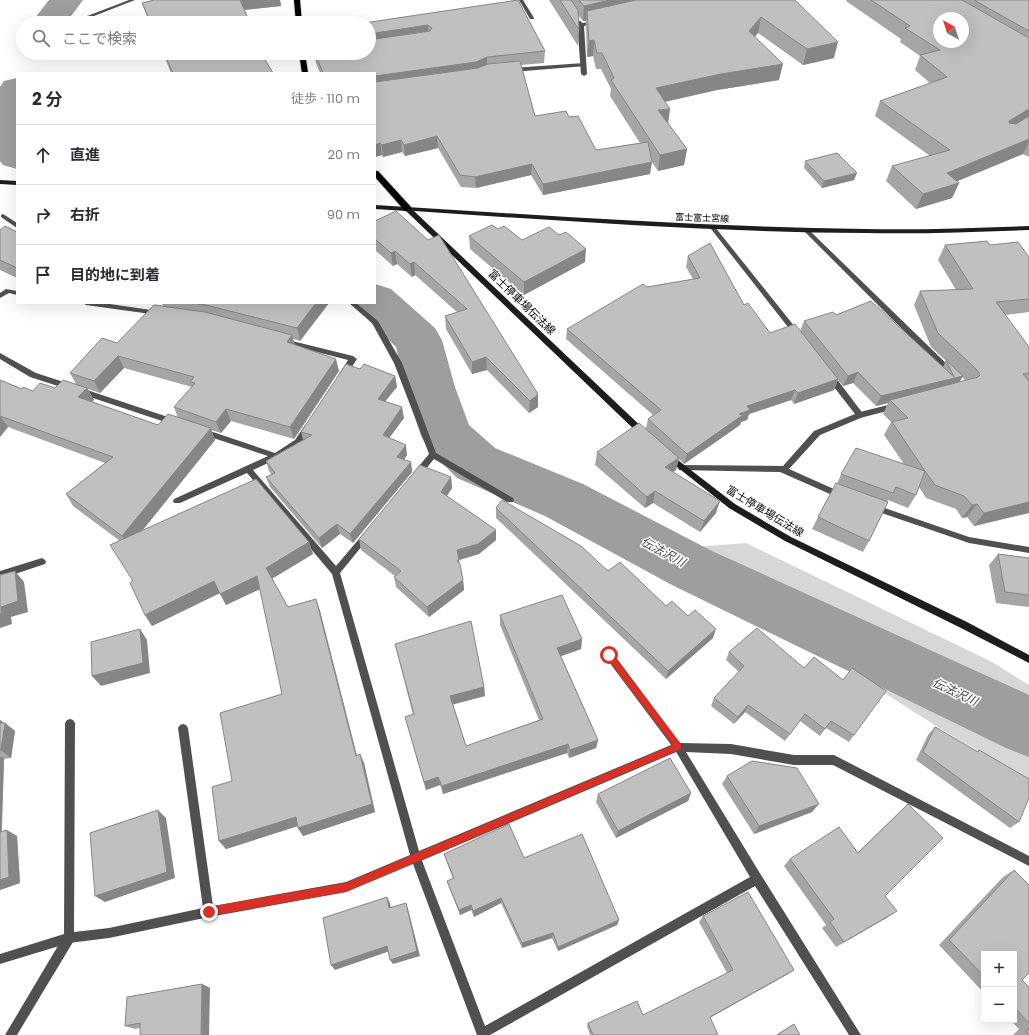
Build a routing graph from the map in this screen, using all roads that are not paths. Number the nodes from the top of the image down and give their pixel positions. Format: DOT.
graph roads {
  1 [pos="133,0"];
  2 [pos="297,0"];
  3 [pos="522,0"];
  4 [pos="90,16"];
  5 [pos="298,16"];
  6 [pos="532,18"];
  7 [pos="576,19"];
  8 [pos="603,20"];
  9 [pos="581,25"];
  10 [pos="303,60"];
  11 [pos="584,65"];
  12 [pos="509,70"];
  13 [pos="305,72"];
  14 [pos="584,74"];
  15 [pos="376,174"];
  16 [pos="0,182"];
  17 [pos="16,183"];
  18 [pos="376,207"];
  19 [pos="408,209"];
  20 [pos="3,216"];
  21 [pos="16,225"];
  22 [pos="713,228"];
  23 [pos="1029,228"];
  24 [pos="806,230"];
  25 [pos="16,293"];
  26 [pos="0,296"];
  27 [pos="93,304"];
  28 [pos="353,304"];
  29 [pos="164,314"];
  30 [pos="278,339"];
  31 [pos="801,340"];
  32 [pos="0,356"];
  33 [pos="826,371"];
  34 [pos="955,377"];
  35 [pos="340,379"];
  36 [pos="906,403"];
  37 [pos="860,415"];
  38 [pos="311,423"];
  39 [pos="180,424"];
  40 [pos="195,429"];
  41 [pos="648,438"];
  42 [pos="665,453"];
  43 [pos="433,455"];
  44 [pos="276,456"];
  45 [pos="682,468"];
  46 [pos="248,469"];
  47 [pos="784,470"];
  48 [pos="413,480"];
  49 [pos="510,500"];
  50 [pos="853,500"];
  51 [pos="177,501"];
  52 [pos="868,505"];
  53 [pos="372,529"];
  54 [pos="1029,550"];
  55 [pos="42,562"];
  56 [pos="336,572"];
  57 [pos="0,575"];
  58 [pos="609,655"];
  59 [pos="1029,660"];
  60 [pos="70,723"];
  61 [pos="183,728"];
  62 [pos="678,747"];
  63 [pos="416,858"];
  64 [pos="1029,861"];
  65 [pos="757,879"];
  66 [pos="209,912"];
  67 [pos="69,938"];
  68 [pos="0,959"];
  69 [pos="483,1034"];
  70 [pos="11,1035"];
  71 [pos="855,1035"];
  1 -- 4 [label="street"];
  2 -- 5 [label="main road"];
  3 -- 6 [label="street"];
  7 -- 9 [label="street"];
  8 -- 9 [label="street"];
  9 -- 11 [label="street"];
  10 -- 13 [label="main road"];
  11 -- 12 [label="street"];
  11 -- 14 [label="street"];
  15 -- 19 [label="main road"];
  16 -- 17 [label="main road"];
  18 -- 19 [label="main road, 富士富士宮線"];
  19 -- 22 [label="main road, 富士富士宮線"];
  19 -- 41 [label="main road, 富士停車場伝法線"];
  20 -- 21 [label="street"];
  22 -- 24 [label="main road, 富士富士宮線"];
  22 -- 31 [label="street"];
  23 -- 24 [label="main road, 富士富士宮線"];
  24 -- 34 [label="street"];
  25 -- 26 [label="street"];
  27 -- 29 [label="street"];
  28 -- 43 [label="street"];
  30 -- 35 [label="street"];
  32 -- 39 [label="street"];
  33 -- 37 [label="street"];
  36 -- 37 [label="street"];
  37 -- 47 [label="street"];
  38 -- 44 [label="street"];
  40 -- 44 [label="street"];
  42 -- 45 [label="main road, 富士停車場伝法線"];
  43 -- 48 [label="street"];
  43 -- 49 [label="street"];
  44 -- 46 [label="street"];
  45 -- 47 [label="street"];
  45 -- 59 [label="main road, 富士停車場伝法線"];
  46 -- 51 [label="street"];
  46 -- 56 [label="street"];
  47 -- 50 [label="street"];
  52 -- 54 [label="street"];
  53 -- 56 [label="street"];
  55 -- 57 [label="street"];
  56 -- 63 [label="street"];
  58 -- 62 [label="street"];
  60 -- 67 [label="street"];
  61 -- 66 [label="street"];
  62 -- 63 [label="street"];
  62 -- 64 [label="street"];
  62 -- 65 [label="street"];
  63 -- 66 [label="street"];
  63 -- 69 [label="street"];
  65 -- 69 [label="street"];
  65 -- 71 [label="street"];
  66 -- 67 [label="street"];
  67 -- 68 [label="street"];
  67 -- 70 [label="street"];
}
